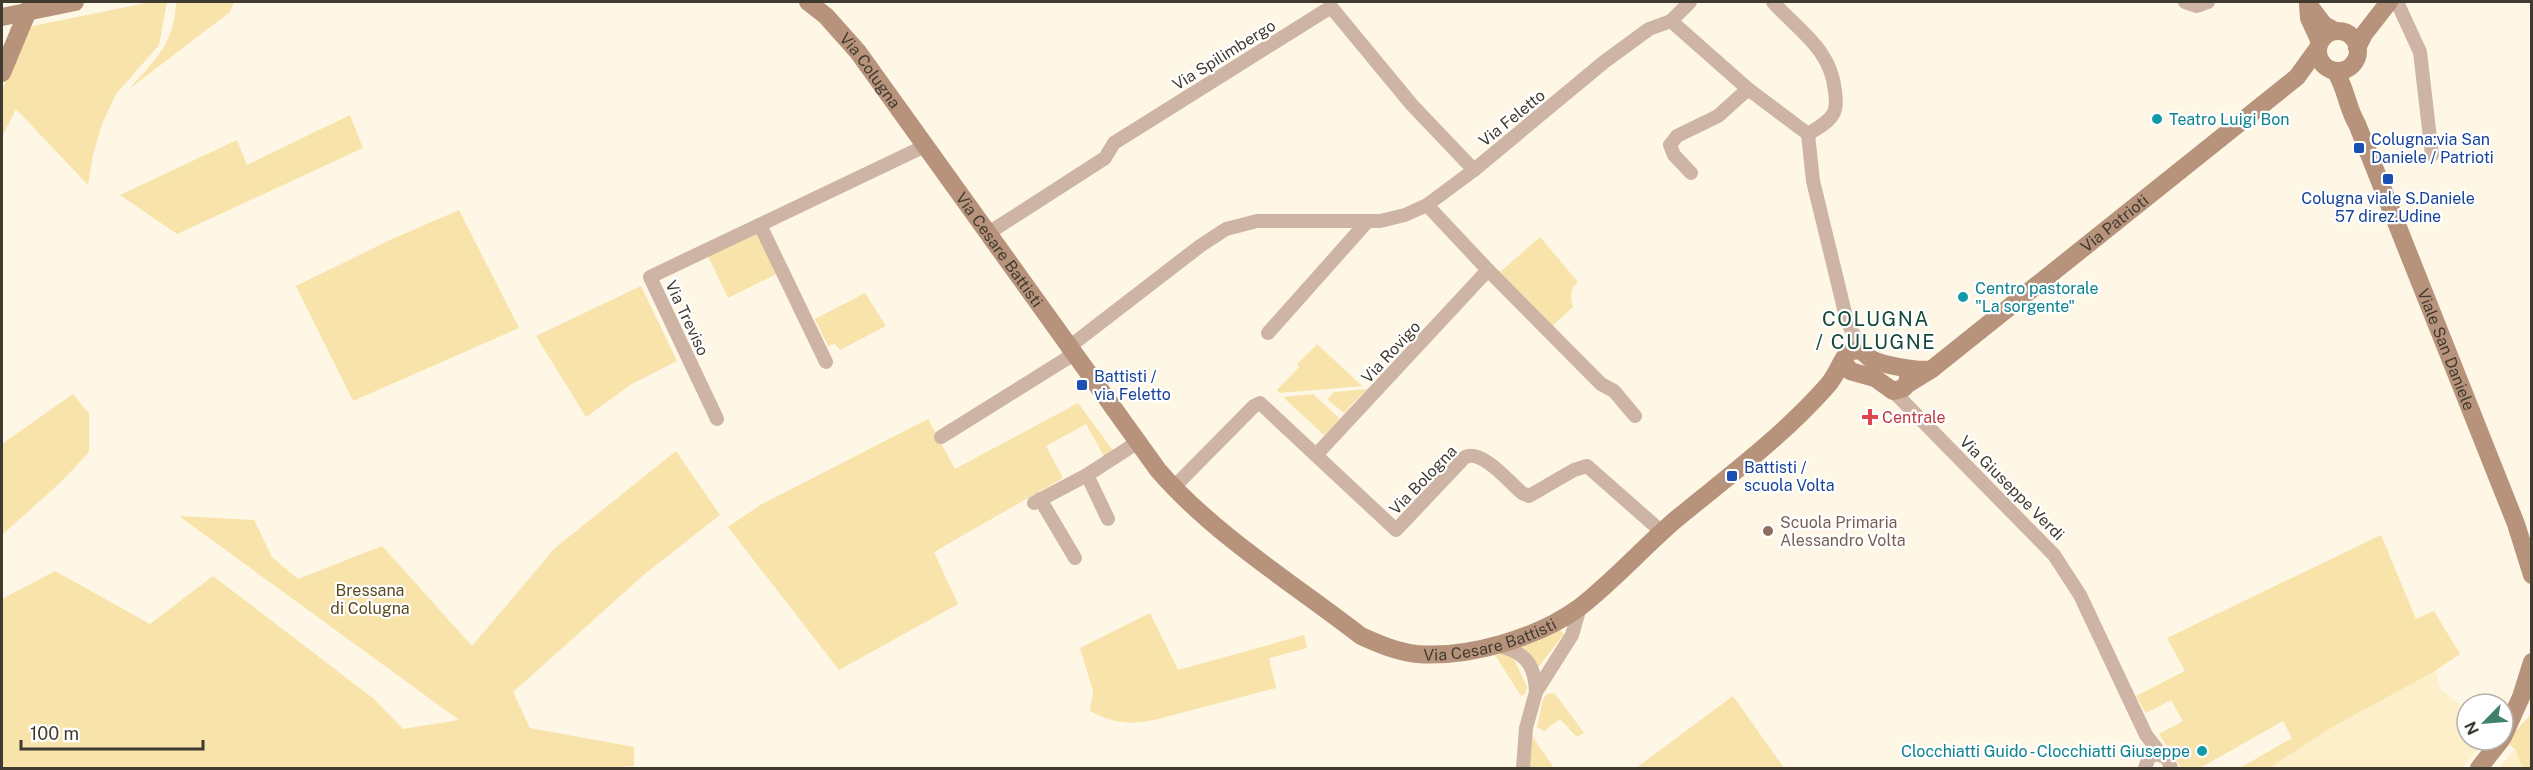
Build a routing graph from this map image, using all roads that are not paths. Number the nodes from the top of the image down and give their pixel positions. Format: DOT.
graph roads {
  1 [pos="32,2"];
  2 [pos="75,2"];
  3 [pos="808,2"];
  4 [pos="1690,2"];
  5 [pos="1773,2"];
  6 [pos="2185,2"];
  7 [pos="2208,2"];
  8 [pos="2389,2"];
  9 [pos="2397,2"];
  10 [pos="2308,3"];
  11 [pos="2,17"];
  12 [pos="1671,21"];
  13 [pos="2335,50"];
  14 [pos="2,73"];
  15 [pos="1748,89"];
  16 [pos="1808,134"];
  17 [pos="925,146"];
  18 [pos="2432,155"];
  19 [pos="1474,170"];
  20 [pos="1691,173"];
  21 [pos="1427,205"];
  22 [pos="1366,223"];
  23 [pos="760,225"];
  24 [pos="987,234"];
  25 [pos="1488,270"];
  26 [pos="1268,333"];
  27 [pos="1071,349"];
  28 [pos="1852,360"];
  29 [pos="826,362"];
  30 [pos="1903,387"];
  31 [pos="1635,416"];
  32 [pos="717,419"];
  33 [pos="942,437"];
  34 [pos="1138,442"];
  35 [pos="1316,455"];
  36 [pos="1087,475"];
  37 [pos="1173,488"];
  38 [pos="1108,519"];
  39 [pos="1662,532"];
  40 [pos="1075,558"];
  41 [pos="2532,575"];
  42 [pos="1580,607"];
  43 [pos="1494,645"];
  44 [pos="2532,650"];
  45 [pos="2532,662"];
  46 [pos="1536,692"];
  47 [pos="2532,705"];
  48 [pos="2515,710"];
  49 [pos="2515,724"];
  50 [pos="2491,752"];
  51 [pos="2148,763"];
  52 [pos="1523,768"];
  53 [pos="2171,768"];
  54 [pos="2479,768"];
  1 -- 14 [label="street, bridge"];
  2 -- 11 [label="street"];
  3 -- 17 [label="street, Via Colugna"];
  4 -- 12 [label="street, Via Feletto"];
  5 -- 16 [label="street"];
  6 -- 7 [label="street"];
  8 -- 13 [label="street"];
  9 -- 18 [label="street"];
  10 -- 13 [label="street, Viale San Daniele"];
  12 -- 15 [label="street"];
  12 -- 19 [label="street, Via Feletto"];
  13 -- 30 [label="street, Via Patrioti"];
  13 -- 41 [label="street, Viale San Daniele"];
  15 -- 16 [label="street"];
  15 -- 20 [label="street"];
  16 -- 28 [label="street"];
  17 -- 23 [label="street, Via Treviso"];
  17 -- 24 [label="street, Via Cesare Battisti"];
  19 -- 21 [label="street, Via Feletto"];
  19 -- 24 [label="street, Via Spilimbergo"];
  21 -- 22 [label="street, Via Feletto"];
  21 -- 25 [label="street"];
  22 -- 26 [label="street"];
  22 -- 27 [label="street, Via Feletto"];
  23 -- 29 [label="street"];
  23 -- 32 [label="street, Via Treviso"];
  24 -- 27 [label="street, Via Cesare Battisti"];
  25 -- 31 [label="street"];
  25 -- 35 [label="street, Via Rovigo"];
  27 -- 33 [label="street"];
  27 -- 34 [label="street, Via Cesare Battisti"];
  28 -- 30 [label="street"];
  28 -- 30 [label="street"];
  28 -- 39 [label="street, Via Cesare Battisti"];
  30 -- 51 [label="street, Via Giuseppe Verdi"];
  34 -- 36 [label="street"];
  34 -- 37 [label="street, Via Cesare Battisti"];
  35 -- 37 [label="street, Via Bologna"];
  35 -- 39 [label="street, Via Bologna"];
  36 -- 38 [label="street"];
  36 -- 40 [label="street"];
  37 -- 43 [label="street, Via Cesare Battisti"];
  39 -- 42 [label="street, Via Cesare Battisti"];
  42 -- 43 [label="street, Via Cesare Battisti"];
  42 -- 46 [label="street"];
  43 -- 46 [label="street"];
  44 -- 45 [label="street"];
  45 -- 48 [label="street"];
  46 -- 52 [label="street"];
  47 -- 49 [label="street"];
  50 -- 54 [label="street"];
  51 -- 53 [label="street, Via Giuseppe Verdi"];
}
